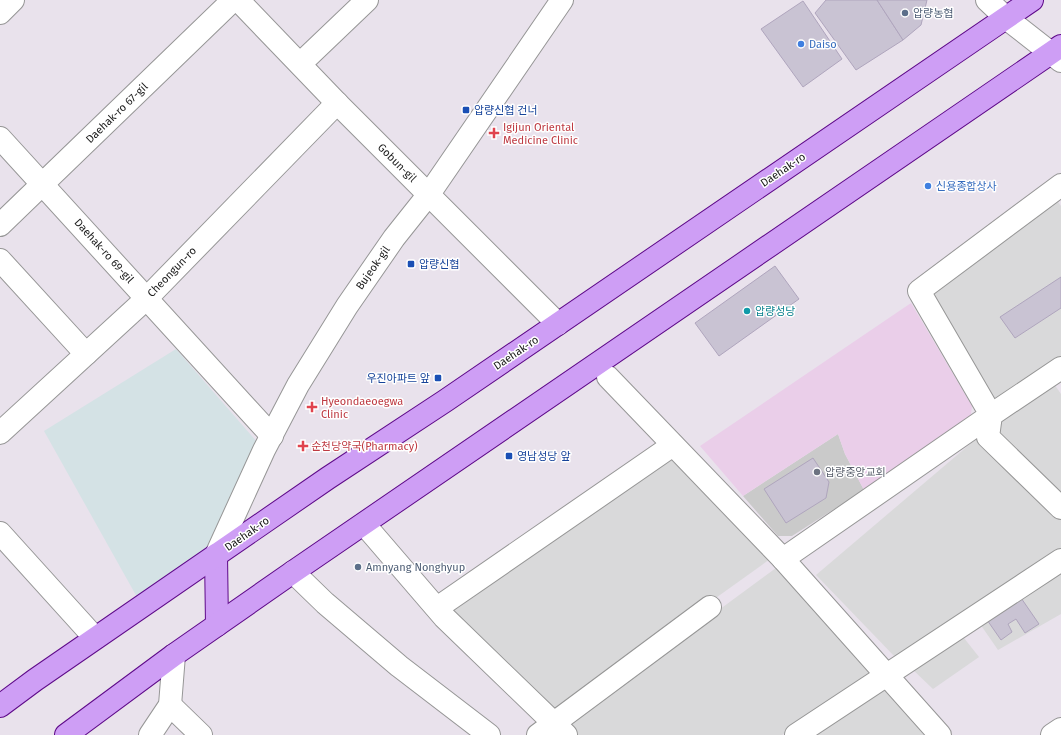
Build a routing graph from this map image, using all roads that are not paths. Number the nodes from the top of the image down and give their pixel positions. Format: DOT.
graph roads {
  1 [pos="13,0"];
  2 [pos="233,0"];
  3 [pos="238,0"];
  4 [pos="367,0"];
  5 [pos="561,0"];
  6 [pos="987,0"];
  7 [pos="1032,0"];
  8 [pos="0,13"];
  9 [pos="1006,18"];
  10 [pos="1058,53"];
  11 [pos="300,64"];
  12 [pos="337,103"];
  13 [pos="0,138"];
  14 [pos="44,184"];
  15 [pos="1061,185"];
  16 [pos="429,194"];
  17 [pos="0,225"];
  18 [pos="0,260"];
  19 [pos="146,299"];
  20 [pos="558,324"];
  21 [pos="86,354"];
  22 [pos="1059,374"];
  23 [pos="608,378"];
  24 [pos="991,416"];
  25 [pos="0,433"];
  26 [pos="272,436"];
  27 [pos="673,445"];
  28 [pos="1061,508"];
  29 [pos="364,524"];
  30 [pos="0,533"];
  31 [pos="216,556"];
  32 [pos="783,559"];
  33 [pos="1061,560"];
  34 [pos="293,572"];
  35 [pos="710,607"];
  36 [pos="437,608"];
  37 [pos="217,625"];
  38 [pos="95,638"];
  39 [pos="174,655"];
  40 [pos="886,674"];
  41 [pos="170,705"];
  42 [pos="0,706"];
  43 [pos="1061,729"];
  44 [pos="552,731"];
  45 [pos="66,735"];
  46 [pos="150,735"];
  47 [pos="201,735"];
  48 [pos="489,735"];
  49 [pos="796,735"];
  50 [pos="940,735"];
  51 [pos="1052,735"];
  1 -- 8 [label="street"];
  2 -- 14 [label="street, Daehak-ro 67-gil"];
  3 -- 11 [label="street, Gobun-gil"];
  4 -- 11 [label="street"];
  5 -- 16 [label="street, Bujeok-gil"];
  6 -- 9 [label="street"];
  7 -- 9 [label="main road, Daehak-ro"];
  9 -- 10 [label="street"];
  9 -- 20 [label="main road, Daehak-ro"];
  10 -- 29 [label="main road"];
  11 -- 12 [label="street, Gobun-gil"];
  12 -- 16 [label="street, Gobun-gil"];
  12 -- 19 [label="street, Cheongun-ro"];
  13 -- 14 [label="street, Daehak-ro 69-gil"];
  14 -- 17 [label="street, Daehak-ro 67-gil"];
  14 -- 19 [label="street, Daehak-ro 69-gil"];
  15 -- 24 [label="street"];
  16 -- 20 [label="street, Gobun-gil"];
  16 -- 26 [label="street, Bujeok-gil"];
  18 -- 21 [label="street"];
  19 -- 21 [label="street, Cheongun-ro"];
  19 -- 26 [label="street, Daehak-ro 69-gil"];
  20 -- 31 [label="main road, Daehak-ro"];
  21 -- 25 [label="street, Cheongun-ro"];
  22 -- 24 [label="street"];
  23 -- 27 [label="street"];
  24 -- 28 [label="street"];
  24 -- 32 [label="street"];
  26 -- 31 [label="street, Bujeok-gil"];
  27 -- 32 [label="street"];
  27 -- 36 [label="street"];
  29 -- 34 [label="main road"];
  29 -- 36 [label="street"];
  30 -- 38 [label="street"];
  31 -- 37 [label="main road"];
  31 -- 38 [label="main road, Daehak-ro"];
  32 -- 40 [label="street"];
  33 -- 40 [label="street"];
  34 -- 37 [label="main road"];
  34 -- 48 [label="street"];
  35 -- 44 [label="street"];
  36 -- 44 [label="street"];
  37 -- 39 [label="main road"];
  38 -- 42 [label="main road, Daehak-ro"];
  39 -- 41 [label="street"];
  39 -- 45 [label="main road"];
  40 -- 49 [label="street"];
  40 -- 50 [label="street"];
  41 -- 46 [label="street"];
  41 -- 47 [label="street"];
  43 -- 51 [label="street"];
}
